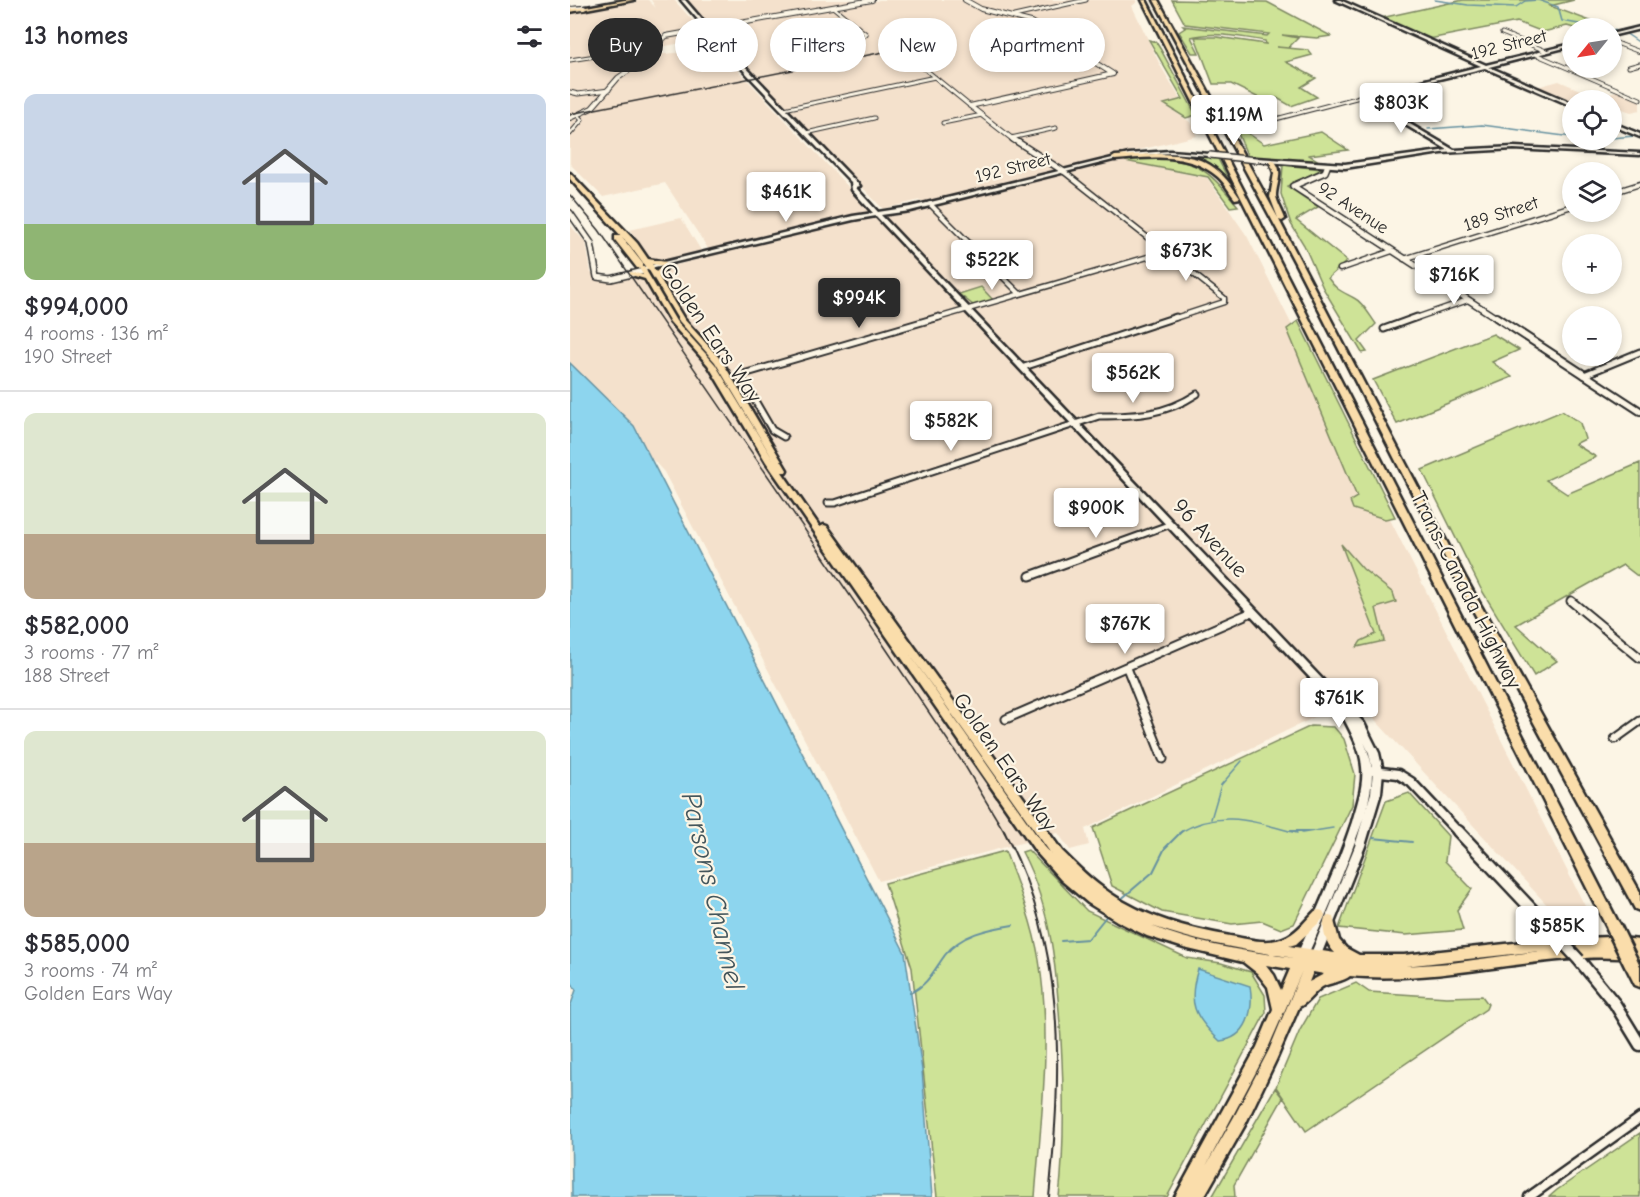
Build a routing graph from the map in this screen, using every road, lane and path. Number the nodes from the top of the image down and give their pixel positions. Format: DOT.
graph roads {
  1 [pos="632,0"];
  2 [pos="679,0"];
  3 [pos="683,0"];
  4 [pos="872,0"];
  5 [pos="965,0"];
  6 [pos="1086,0"];
  7 [pos="1144,0"];
  8 [pos="1337,0"];
  9 [pos="1157,1"];
  10 [pos="833,7"];
  11 [pos="584,8"];
  12 [pos="570,10"];
  13 [pos="1014,16"];
  14 [pos="695,18"];
  15 [pos="697,18"];
  16 [pos="846,18"];
  17 [pos="758,19"];
  18 [pos="1640,28"];
  19 [pos="1622,32"];
  20 [pos="1502,33"];
  21 [pos="1622,45"];
  22 [pos="1562,47"];
  23 [pos="1546,51"];
  24 [pos="1640,52"];
  25 [pos="1535,54"];
  26 [pos="588,57"];
  27 [pos="570,60"];
  28 [pos="1640,64"];
  29 [pos="1485,66"];
  30 [pos="1629,67"];
  31 [pos="626,72"];
  32 [pos="748,72"];
  33 [pos="929,72"];
  34 [pos="935,77"];
  35 [pos="609,90"];
  36 [pos="570,92"];
  37 [pos="1360,97"];
  38 [pos="1210,99"];
  39 [pos="1640,99"];
  40 [pos="1562,101"];
  41 [pos="970,105"];
  42 [pos="784,109"];
  43 [pos="982,115"];
  44 [pos="579,117"];
  45 [pos="570,118"];
  46 [pos="874,118"];
  47 [pos="944,123"];
  48 [pos="1245,127"];
  49 [pos="1056,128"];
  50 [pos="1622,128"];
  51 [pos="806,133"];
  52 [pos="570,134"];
  53 [pos="1640,136"];
  54 [pos="1011,138"];
  55 [pos="1453,151"];
  56 [pos="1640,154"];
  57 [pos="1115,158"];
  58 [pos="1273,162"];
  59 [pos="1327,167"];
  60 [pos="1064,171"];
  61 [pos="570,175"];
  62 [pos="570,182"];
  63 [pos="1640,184"];
  64 [pos="1622,190"];
  65 [pos="930,204"];
  66 [pos="1562,209"];
  67 [pos="570,213"];
  68 [pos="881,214"];
  69 [pos="1257,224"];
  70 [pos="1392,251"];
  71 [pos="1165,252"];
  72 [pos="1404,259"];
  73 [pos="1298,261"];
  74 [pos="664,265"];
  75 [pos="1340,269"];
  76 [pos="597,270"];
  77 [pos="648,270"];
  78 [pos="631,274"];
  79 [pos="1020,294"];
  80 [pos="1468,300"];
  81 [pos="969,309"];
  82 [pos="1329,322"];
  83 [pos="1384,329"];
  84 [pos="1640,352"];
  85 [pos="1024,367"];
  86 [pos="1584,375"];
  87 [pos="1197,394"];
  88 [pos="1640,411"];
  89 [pos="1076,423"];
  90 [pos="784,437"];
  91 [pos="828,503"];
  92 [pos="1171,524"];
  93 [pos="1030,576"];
  94 [pos="1571,601"];
  95 [pos="1252,612"];
  96 [pos="1640,658"];
  97 [pos="1127,668"];
  98 [pos="1006,719"];
  99 [pos="1640,721"];
  100 [pos="1615,739"];
  101 [pos="1163,759"];
  102 [pos="1372,771"];
  103 [pos="1640,905"];
  104 [pos="1324,918"];
  105 [pos="1155,929"];
  106 [pos="1640,945"];
  107 [pos="1266,948"];
  108 [pos="1245,957"];
  109 [pos="1306,960"];
  110 [pos="1636,960"];
  111 [pos="1362,967"];
  112 [pos="1640,980"];
  113 [pos="1284,1011"];
  114 [pos="1640,1045"];
  115 [pos="1640,1118"];
  116 [pos="1182,1197"];
  117 [pos="1196,1197"];
  118 [pos="1529,1197"];
  1 -- 11 [label="main road"];
  2 -- 14 [label="main road, 96 Avenue"];
  3 -- 15 [label="main road, 96 Avenue"];
  4 -- 10 [label="street"];
  5 -- 13 [label="street"];
  6 -- 13 [label="street"];
  7 -- 69 [label="highway, Trans-Canada Highway"];
  8 -- 29 [label="main road"];
  9 -- 38 [label="highway, Trans-Canada Highway"];
  10 -- 16 [label="street"];
  10 -- 17 [label="street"];
  11 -- 12 [label="highway"];
  13 -- 41 [label="street"];
  18 -- 19 [label="main road"];
  20 -- 23 [label="street"];
  21 -- 24 [label="street"];
  22 -- 23 [label="main road, 192 Street"];
  23 -- 25 [label="main road, 192 Street"];
  25 -- 29 [label="main road, 192 Street"];
  25 -- 39 [label="street"];
  26 -- 27 [label="street"];
  28 -- 30 [label="street"];
  29 -- 37 [label="main road, 192 Street"];
  29 -- 40 [label="main road"];
  31 -- 35 [label="street"];
  32 -- 42 [label="main road, 96 Avenue"];
  33 -- 34 [label="street"];
  34 -- 41 [label="street"];
  34 -- 42 [label="street"];
  35 -- 36 [label="street"];
  35 -- 44 [label="street"];
  37 -- 48 [label="street, 192 Street"];
  37 -- 55 [label="main road"];
  38 -- 73 [label="highway, Trans-Canada Highway"];
  38 -- 82 [label="highway, Trans-Canada Highway"];
  41 -- 43 [label="street"];
  42 -- 51 [label="main road, 96 Avenue"];
  43 -- 47 [label="street"];
  43 -- 54 [label="street"];
  44 -- 45 [label="street"];
  44 -- 52 [label="street"];
  46 -- 51 [label="street"];
  49 -- 54 [label="street"];
  50 -- 53 [label="main road"];
  51 -- 68 [label="main road, 96 Avenue"];
  54 -- 60 [label="street"];
  55 -- 56 [label="main road, 192 Street"];
  55 -- 59 [label="main road, 192 Street"];
  57 -- 58 [label="main road, 192 Street, bridge"];
  57 -- 60 [label="main road, 192 Street"];
  57 -- 69 [label="highway"];
  58 -- 59 [label="main road, 192 Street"];
  58 -- 73 [label="highway"];
  59 -- 70 [label="street, 92 Avenue"];
  60 -- 65 [label="main road, 192 Street"];
  60 -- 71 [label="street"];
  61 -- 77 [label="highway, Golden Ears Way"];
  62 -- 77 [label="highway, Golden Ears Way"];
  63 -- 64 [label="street"];
  65 -- 68 [label="main road, 192 Street"];
  65 -- 79 [label="street"];
  66 -- 72 [label="street, 189 Street"];
  67 -- 76 [label="street"];
  68 -- 74 [label="main road, 192 Street"];
  68 -- 81 [label="main road, 96 Avenue"];
  69 -- 110 [label="highway, Trans-Canada Highway, bridge"];
  70 -- 72 [label="street, 92 Avenue"];
  70 -- 75 [label="street"];
  71 -- 79 [label="street"];
  71 -- 85 [label="street"];
  72 -- 80 [label="street, 92 Avenue"];
  73 -- 82 [label="highway, Trans-Canada Highway"];
  74 -- 77 [label="highway"];
  74 -- 77 [label="main road"];
  76 -- 77 [label="street"];
  76 -- 78 [label="street"];
  77 -- 78 [label="main road"];
  77 -- 105 [label="main road, Golden Ears Way"];
  77 -- 105 [label="main road, Golden Ears Way"];
  79 -- 81 [label="street"];
  80 -- 83 [label="street"];
  80 -- 86 [label="street, 92 Avenue"];
  81 -- 85 [label="main road, 96 Avenue"];
  81 -- 90 [label="street"];
  82 -- 103 [label="highway, Trans-Canada Highway"];
  84 -- 86 [label="street"];
  85 -- 89 [label="main road, 96 Avenue"];
  86 -- 88 [label="street, 92 Avenue"];
  87 -- 89 [label="street"];
  89 -- 91 [label="street"];
  89 -- 92 [label="main road, 96 Avenue"];
  92 -- 93 [label="street"];
  92 -- 95 [label="main road, 96 Avenue"];
  94 -- 96 [label="street"];
  95 -- 97 [label="street"];
  95 -- 102 [label="main road, 96 Avenue"];
  97 -- 98 [label="street"];
  97 -- 101 [label="street"];
  99 -- 100 [label="street"];
  102 -- 104 [label="main road"];
  102 -- 114 [label="street, bridge"];
  104 -- 107 [label="main road"];
  104 -- 109 [label="main road"];
  104 -- 111 [label="main road"];
  105 -- 107 [label="main road, Golden Ears Way"];
  105 -- 108 [label="main road, Golden Ears Way"];
  106 -- 111 [label="main road, Golden Ears Way"];
  107 -- 109 [label="main road, Golden Ears Way"];
  108 -- 109 [label="main road, Golden Ears Way"];
  108 -- 113 [label="main road"];
  109 -- 111 [label="main road, Golden Ears Way"];
  109 -- 113 [label="main road"];
  110 -- 111 [label="main road, Golden Ears Way"];
  110 -- 112 [label="highway, Trans-Canada Highway"];
  111 -- 113 [label="main road"];
  113 -- 116 [label="main road"];
  113 -- 117 [label="main road"];
  115 -- 118 [label="street"];
}
